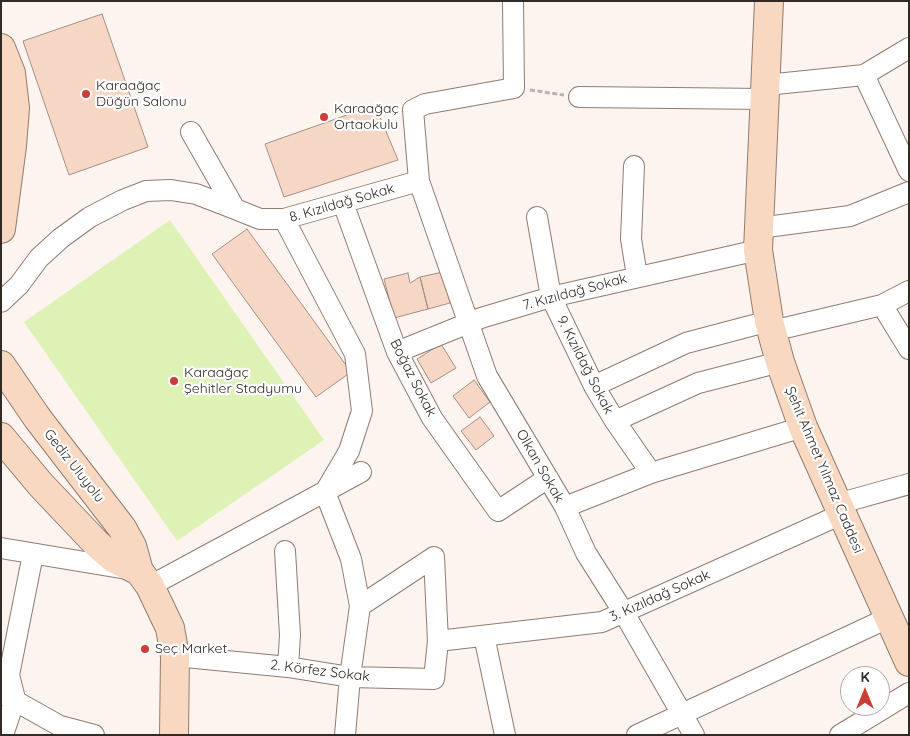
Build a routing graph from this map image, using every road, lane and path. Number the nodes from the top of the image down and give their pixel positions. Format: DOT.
graph roads {
  1 [pos="513,1"];
  2 [pos="769,1"];
  3 [pos="1,48"];
  4 [pos="909,48"];
  5 [pos="864,75"];
  6 [pos="514,88"];
  7 [pos="766,92"];
  8 [pos="579,97"];
  9 [pos="191,132"];
  10 [pos="634,166"];
  11 [pos="909,171"];
  12 [pos="419,181"];
  13 [pos="909,192"];
  14 [pos="344,203"];
  15 [pos="236,209"];
  16 [pos="536,217"];
  17 [pos="284,219"];
  18 [pos="1,229"];
  19 [pos="759,239"];
  20 [pos="637,276"];
  21 [pos="909,292"];
  22 [pos="551,297"];
  23 [pos="1,302"];
  24 [pos="882,306"];
  25 [pos="468,324"];
  26 [pos="770,326"];
  27 [pos="909,349"];
  28 [pos="397,352"];
  29 [pos="780,362"];
  30 [pos="1,365"];
  31 [pos="594,386"];
  32 [pos="615,421"];
  33 [pos="803,428"];
  34 [pos="1,437"];
  35 [pos="361,472"];
  36 [pos="651,474"];
  37 [pos="548,478"];
  38 [pos="909,484"];
  39 [pos="325,492"];
  40 [pos="565,508"];
  41 [pos="839,509"];
  42 [pos="1,548"];
  43 [pos="285,551"];
  44 [pos="33,554"];
  45 [pos="144,579"];
  46 [pos="360,606"];
  47 [pos="624,613"];
  48 [pos="888,618"];
  49 [pos="484,636"];
  50 [pos="438,641"];
  51 [pos="174,656"];
  52 [pos="909,662"];
  53 [pos="288,667"];
  54 [pos="350,677"];
  55 [pos="909,692"];
  56 [pos="8,696"];
  57 [pos="683,714"];
  58 [pos="3,735"];
  59 [pos="94,735"];
  60 [pos="174,735"];
  61 [pos="345,735"];
  62 [pos="505,735"];
  63 [pos="637,735"];
  64 [pos="694,735"];
  65 [pos="840,735"];
  1 -- 6 [label="street"];
  2 -- 7 [label="street, Şehit Ahmet Yılmaz Caddesi"];
  3 -- 18 [label="street"];
  4 -- 5 [label="street"];
  5 -- 7 [label="street"];
  5 -- 11 [label="street"];
  6 -- 8 [label="path"];
  6 -- 12 [label="street, Olkan Sokak"];
  7 -- 8 [label="street"];
  7 -- 19 [label="street, Şehit Ahmet Yılmaz Caddesi"];
  9 -- 15 [label="street"];
  10 -- 20 [label="street"];
  12 -- 14 [label="street, 8. Kızıldağ Sokak"];
  12 -- 25 [label="street, Olkan Sokak"];
  13 -- 19 [label="street, 7. Kızıldağ Sokak"];
  14 -- 17 [label="street, 8. Kızıldağ Sokak"];
  14 -- 28 [label="street, Boğaz Sokak"];
  15 -- 17 [label="street, 8. Kızıldağ Sokak"];
  15 -- 23 [label="street, 8. Kızıldağ Sokak"];
  16 -- 22 [label="street, 9. Kızıldağ Sokak"];
  17 -- 39 [label="street"];
  19 -- 20 [label="street, 7. Kızıldağ Sokak"];
  19 -- 26 [label="street, Şehit Ahmet Yılmaz Caddesi"];
  20 -- 22 [label="street, 7. Kızıldağ Sokak"];
  21 -- 24 [label="street"];
  22 -- 25 [label="street, 7. Kızıldağ Sokak"];
  22 -- 31 [label="street, 9. Kızıldağ Sokak"];
  24 -- 26 [label="street"];
  24 -- 27 [label="street"];
  25 -- 28 [label="street, 7. Kızıldağ Sokak"];
  25 -- 37 [label="street, Olkan Sokak"];
  26 -- 29 [label="street, Şehit Ahmet Yılmaz Caddesi"];
  26 -- 31 [label="street"];
  28 -- 37 [label="street, Boğaz Sokak"];
  29 -- 32 [label="street"];
  29 -- 33 [label="street, Şehit Ahmet Yılmaz Caddesi"];
  30 -- 45 [label="street, Gediz Uluyolu"];
  31 -- 32 [label="street, 9. Kızıldağ Sokak"];
  32 -- 36 [label="street, 9. Kızıldağ Sokak"];
  33 -- 36 [label="street"];
  33 -- 41 [label="street, Şehit Ahmet Yılmaz Caddesi"];
  34 -- 45 [label="street"];
  35 -- 39 [label="street"];
  36 -- 40 [label="street"];
  37 -- 40 [label="street, Olkan Sokak"];
  38 -- 41 [label="street, 3. Kızıldağ Sokak"];
  39 -- 45 [label="street"];
  39 -- 46 [label="street"];
  40 -- 47 [label="street, Olkan Sokak"];
  41 -- 47 [label="street, 3. Kızıldağ Sokak"];
  41 -- 48 [label="street, Şehit Ahmet Yılmaz Caddesi"];
  42 -- 44 [label="street"];
  43 -- 53 [label="street"];
  44 -- 45 [label="street"];
  44 -- 56 [label="street"];
  45 -- 51 [label="street, Gediz Uluyolu"];
  46 -- 50 [label="street, 2. Körfez Sokak"];
  46 -- 54 [label="street"];
  47 -- 49 [label="street, 3. Kızıldağ Sokak"];
  47 -- 57 [label="street, Olkan Sokak"];
  48 -- 52 [label="street, Şehit Ahmet Yılmaz Caddesi"];
  48 -- 57 [label="street"];
  49 -- 50 [label="street, 3. Kızıldağ Sokak"];
  49 -- 62 [label="street"];
  50 -- 54 [label="street, 2. Körfez Sokak"];
  51 -- 53 [label="street, 2. Körfez Sokak"];
  51 -- 60 [label="street, Gediz Uluyolu"];
  53 -- 54 [label="street, 2. Körfez Sokak"];
  54 -- 61 [label="street"];
  55 -- 65 [label="street"];
  56 -- 58 [label="street"];
  56 -- 59 [label="street"];
  57 -- 63 [label="street"];
  57 -- 64 [label="street, Olkan Sokak"];
}
